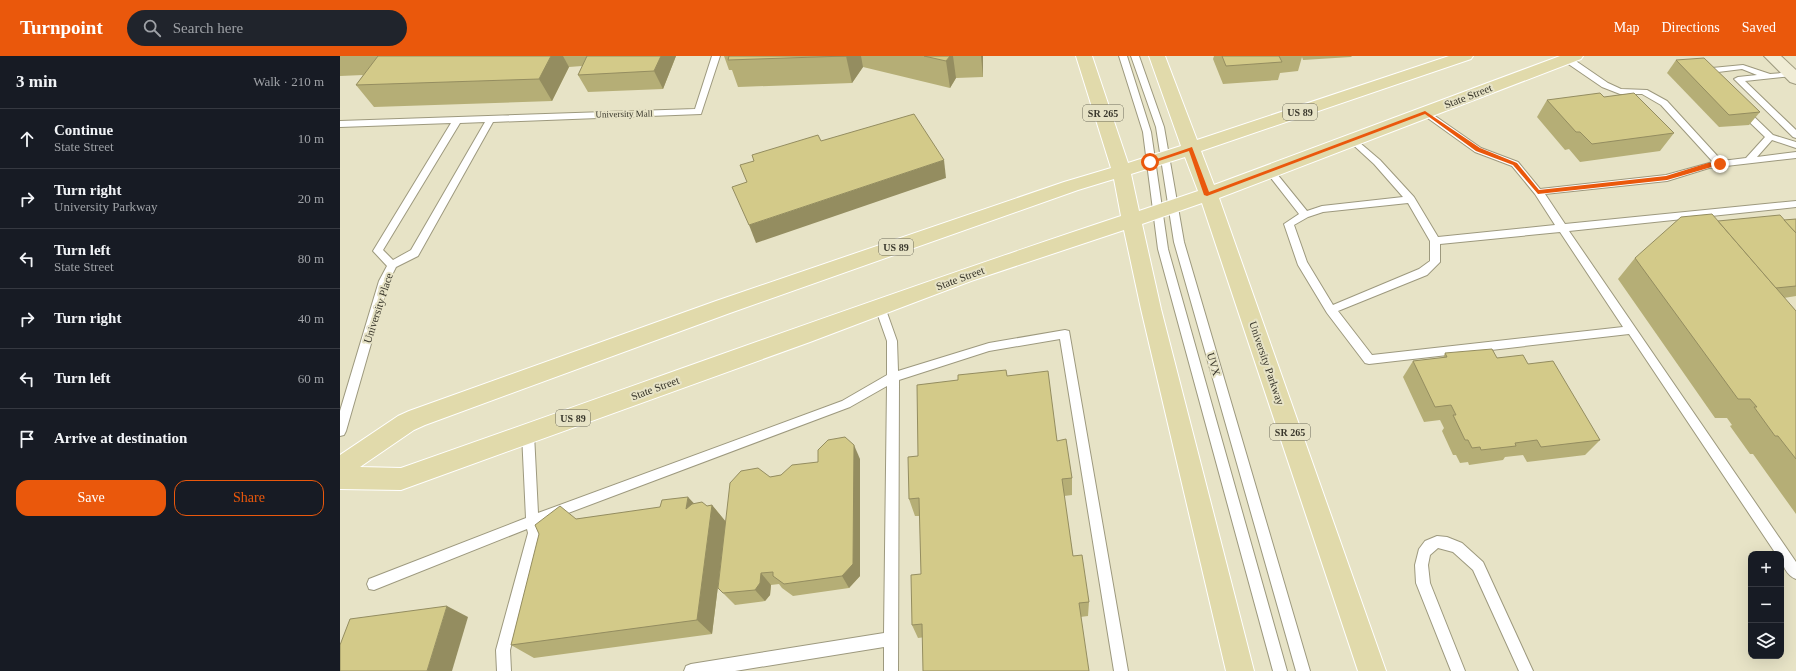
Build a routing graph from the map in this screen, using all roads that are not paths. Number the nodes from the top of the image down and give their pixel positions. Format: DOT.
graph roads {
  1 [pos="716,56"];
  2 [pos="1084,56"];
  3 [pos="1123,56"];
  4 [pos="1135,56"];
  5 [pos="1157,56"];
  6 [pos="1465,56"];
  7 [pos="1772,56"];
  8 [pos="1571,58"];
  9 [pos="1769,76"];
  10 [pos="1793,76"];
  11 [pos="1720,87"];
  12 [pos="1734,102"];
  13 [pos="1425,112"];
  14 [pos="491,118"];
  15 [pos="458,120"];
  16 [pos="340,124"];
  17 [pos="1796,135"];
  18 [pos="1770,137"];
  19 [pos="1353,140"];
  20 [pos="1796,145"];
  21 [pos="1190,149"];
  22 [pos="1796,155"];
  23 [pos="1157,159"];
  24 [pos="1748,161"];
  25 [pos="1720,164"];
  26 [pos="1121,170"];
  27 [pos="1270,171"];
  28 [pos="1538,192"];
  29 [pos="1207,195"];
  30 [pos="1411,199"];
  31 [pos="1796,204"];
  32 [pos="1166,209"];
  33 [pos="1305,215"];
  34 [pos="1132,220"];
  35 [pos="1562,228"];
  36 [pos="1435,242"];
  37 [pos="392,265"];
  38 [pos="880,307"];
  39 [pos="1332,310"];
  40 [pos="1631,330"];
  41 [pos="893,376"];
  42 [pos="340,431"];
  43 [pos="528,434"];
  44 [pos="340,468"];
  45 [pos="340,478"];
  46 [pos="532,521"];
  47 [pos="1796,573"];
  48 [pos="374,584"];
  49 [pos="892,639"];
  50 [pos="504,671"];
  51 [pos="691,671"];
  52 [pos="892,671"];
  53 [pos="1121,671"];
  54 [pos="1240,671"];
  55 [pos="1280,671"];
  56 [pos="1303,671"];
  57 [pos="1372,671"];
  58 [pos="1458,671"];
  59 [pos="1526,671"];
  1 -- 14 [label="lane, University Mall"];
  2 -- 26 [label="main road, SR 265"];
  3 -- 23 [label="lane"];
  4 -- 23 [label="lane, UVX"];
  5 -- 21 [label="main road, University Parkway / SR 265"];
  6 -- 21 [label="main road, US 89"];
  7 -- 10 [label="street"];
  8 -- 13 [label="main road, State Street / US 89"];
  8 -- 25 [label="lane"];
  9 -- 10 [label="lane"];
  9 -- 11 [label="lane"];
  9 -- 17 [label="lane"];
  12 -- 18 [label="lane"];
  13 -- 19 [label="main road, State Street / US 89"];
  13 -- 28 [label="lane"];
  14 -- 15 [label="lane"];
  14 -- 37 [label="lane, University Place"];
  15 -- 16 [label="lane"];
  15 -- 37 [label="lane"];
  18 -- 20 [label="lane"];
  18 -- 24 [label="lane"];
  19 -- 27 [label="main road, State Street / US 89"];
  19 -- 30 [label="lane"];
  21 -- 23 [label="main road, US 89"];
  21 -- 29 [label="main road, University Parkway / SR 265"];
  22 -- 24 [label="lane"];
  23 -- 26 [label="main road, US 89"];
  23 -- 32 [label="lane"];
  23 -- 32 [label="lane, UVX"];
  24 -- 25 [label="lane"];
  25 -- 28 [label="lane"];
  26 -- 34 [label="main road, SR 265"];
  26 -- 44 [label="main road, US 89"];
  27 -- 29 [label="main road, State Street / US 89"];
  27 -- 33 [label="lane"];
  28 -- 35 [label="lane"];
  29 -- 32 [label="main road, State Street / US 89"];
  29 -- 57 [label="main road, University Parkway / SR 265"];
  30 -- 33 [label="lane"];
  30 -- 36 [label="lane"];
  31 -- 35 [label="lane"];
  32 -- 34 [label="main road, State Street / US 89"];
  32 -- 55 [label="lane"];
  32 -- 56 [label="lane, UVX"];
  33 -- 39 [label="lane"];
  34 -- 38 [label="main road, State Street / US 89"];
  34 -- 54 [label="main road, SR 265"];
  35 -- 36 [label="lane"];
  35 -- 40 [label="lane"];
  36 -- 39 [label="lane"];
  37 -- 42 [label="lane, University Place"];
  38 -- 41 [label="lane"];
  38 -- 43 [label="main road, State Street / US 89"];
  39 -- 40 [label="lane"];
  40 -- 47 [label="lane"];
  41 -- 46 [label="lane"];
  41 -- 49 [label="lane"];
  41 -- 53 [label="lane"];
  43 -- 45 [label="main road, State Street / US 89"];
  43 -- 46 [label="lane"];
  46 -- 48 [label="lane"];
  46 -- 50 [label="lane"];
  49 -- 51 [label="lane"];
  49 -- 52 [label="lane"];
  58 -- 59 [label="lane"];
}
